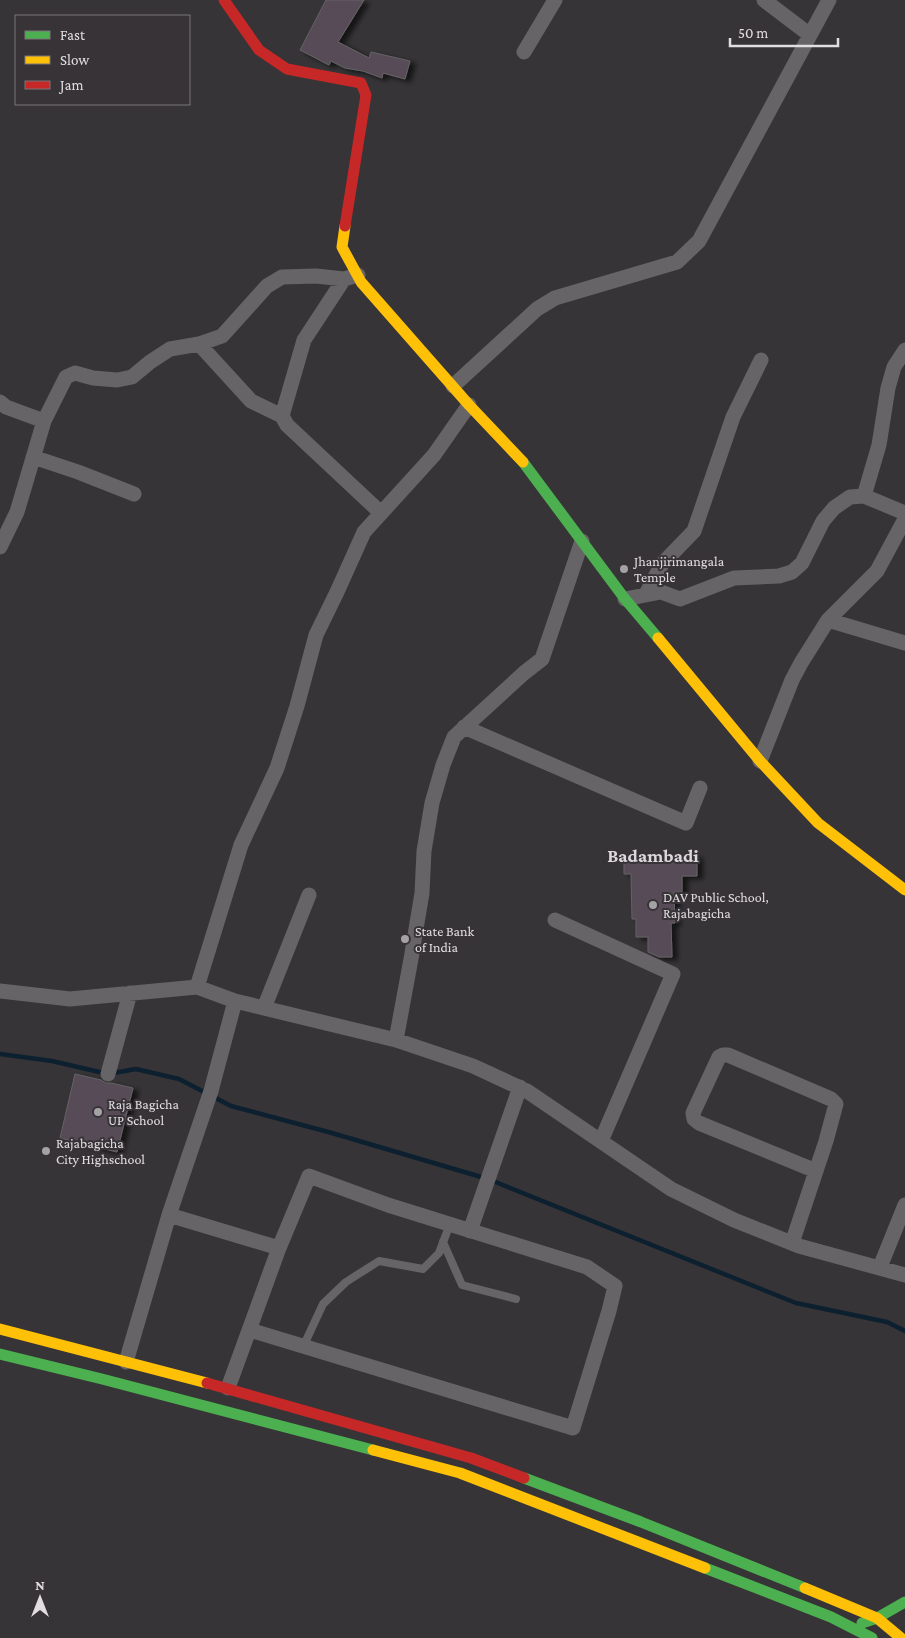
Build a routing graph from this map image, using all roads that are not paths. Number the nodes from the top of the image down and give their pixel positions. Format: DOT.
graph roads {
  1 [pos="224,0"];
  2 [pos="554,0"];
  3 [pos="764,0"];
  4 [pos="830,0"];
  5 [pos="810,35"];
  6 [pos="524,52"];
  7 [pos="351,277"];
  8 [pos="199,344"];
  9 [pos="905,350"];
  10 [pos="761,360"];
  11 [pos="453,386"];
  12 [pos="0,402"];
  13 [pos="470,405"];
  14 [pos="282,416"];
  15 [pos="44,421"];
  16 [pos="33,457"];
  17 [pos="134,494"];
  18 [pos="864,496"];
  19 [pos="381,513"];
  20 [pos="905,513"];
  21 [pos="905,519"];
  22 [pos="582,541"];
  23 [pos="0,547"];
  24 [pos="646,594"];
  25 [pos="625,599"];
  26 [pos="828,620"];
  27 [pos="905,643"];
  28 [pos="464,727"];
  29 [pos="760,761"];
  30 [pos="700,788"];
  31 [pos="905,890"];
  32 [pos="309,895"];
  33 [pos="555,920"];
  34 [pos="196,987"];
  35 [pos="0,991"];
  36 [pos="130,994"];
  37 [pos="235,1001"];
  38 [pos="264,1008"];
  39 [pos="396,1040"];
  40 [pos="108,1074"];
  41 [pos="520,1087"];
  42 [pos="601,1141"];
  43 [pos="816,1171"];
  44 [pos="905,1205"];
  45 [pos="169,1215"];
  46 [pos="450,1224"];
  47 [pos="470,1231"];
  48 [pos="443,1242"];
  49 [pos="792,1243"];
  50 [pos="279,1248"];
  51 [pos="880,1267"];
  52 [pos="905,1275"];
  53 [pos="516,1299"];
  54 [pos="0,1329"];
  55 [pos="250,1330"];
  56 [pos="303,1346"];
  57 [pos="0,1354"];
  58 [pos="126,1362"];
  59 [pos="228,1388"];
  60 [pos="905,1602"];
  61 [pos="877,1618"];
  62 [pos="854,1627"];
  63 [pos="900,1636"];
  64 [pos="872,1638"];
  1 -- 7 [label="main road"];
  2 -- 6 [label="street"];
  3 -- 5 [label="street"];
  4 -- 5 [label="street"];
  5 -- 11 [label="street"];
  7 -- 8 [label="street"];
  7 -- 11 [label="main road"];
  7 -- 14 [label="street"];
  8 -- 14 [label="street"];
  8 -- 15 [label="street"];
  9 -- 18 [label="street"];
  10 -- 24 [label="street"];
  11 -- 13 [label="main road"];
  12 -- 15 [label="street"];
  13 -- 19 [label="street"];
  13 -- 22 [label="main road"];
  14 -- 19 [label="street"];
  15 -- 16 [label="street"];
  16 -- 17 [label="street"];
  16 -- 23 [label="street"];
  18 -- 20 [label="street"];
  18 -- 24 [label="street"];
  19 -- 34 [label="street"];
  21 -- 26 [label="street"];
  22 -- 25 [label="main road"];
  22 -- 28 [label="street"];
  24 -- 25 [label="street"];
  25 -- 29 [label="main road"];
  26 -- 27 [label="street"];
  26 -- 29 [label="street"];
  28 -- 30 [label="street"];
  28 -- 39 [label="street"];
  29 -- 31 [label="main road"];
  32 -- 38 [label="street"];
  33 -- 42 [label="street"];
  34 -- 36 [label="street"];
  34 -- 37 [label="street"];
  35 -- 36 [label="street"];
  36 -- 40 [label="street"];
  37 -- 38 [label="street"];
  37 -- 45 [label="street"];
  38 -- 39 [label="street"];
  39 -- 41 [label="street"];
  41 -- 42 [label="street"];
  41 -- 47 [label="street"];
  42 -- 49 [label="street"];
  43 -- 43 [label="street"];
  43 -- 49 [label="street"];
  44 -- 51 [label="street"];
  45 -- 50 [label="street"];
  45 -- 58 [label="street"];
  46 -- 47 [label="street"];
  46 -- 48 [label="lane"];
  46 -- 50 [label="street"];
  47 -- 56 [label="street"];
  48 -- 53 [label="lane"];
  48 -- 56 [label="lane"];
  49 -- 51 [label="street"];
  50 -- 55 [label="street"];
  51 -- 52 [label="street"];
  54 -- 58 [label="main road"];
  55 -- 56 [label="street"];
  55 -- 59 [label="street"];
  57 -- 62 [label="main road"];
  58 -- 59 [label="main road"];
  59 -- 61 [label="main road"];
  60 -- 61 [label="main road"];
  61 -- 62 [label="main road"];
  61 -- 63 [label="main road"];
  62 -- 64 [label="main road"];
}
